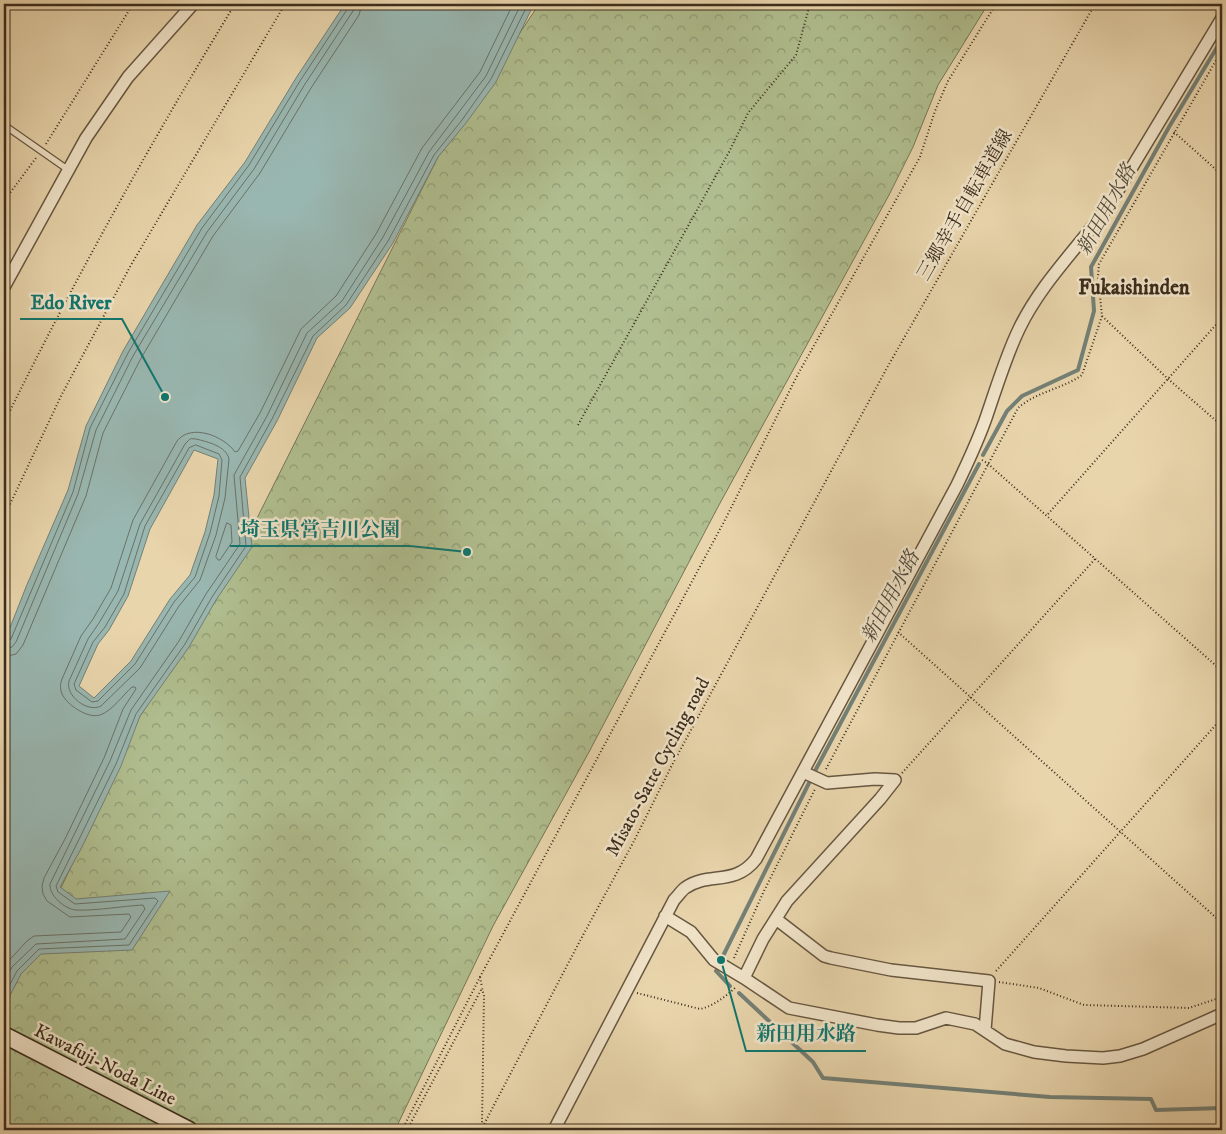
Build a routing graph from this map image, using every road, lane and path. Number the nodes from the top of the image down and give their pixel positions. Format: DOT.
graph roads {
  1 [pos="133,4"];
  2 [pos="193,4"];
  3 [pos="235,4"];
  4 [pos="284,4"];
  5 [pos="810,4"];
  6 [pos="996,4"];
  7 [pos="1095,4"];
  8 [pos="1222,18"];
  9 [pos="1222,50"];
  10 [pos="4,125"];
  11 [pos="1174,132"];
  12 [pos="40,152"];
  13 [pos="67,170"];
  14 [pos="1222,175"];
  15 [pos="4,201"];
  16 [pos="4,287"];
  17 [pos="1102,316"];
  18 [pos="1222,318"];
  19 [pos="1167,378"];
  20 [pos="4,423"];
  21 [pos="578,425"];
  22 [pos="1222,426"];
  23 [pos="972,455"];
  24 [pos="987,463"];
  25 [pos="1047,515"];
  26 [pos="4,517"];
  27 [pos="1096,558"];
  28 [pos="898,632"];
  29 [pos="1222,671"];
  30 [pos="972,697"];
  31 [pos="1222,718"];
  32 [pos="803,772"];
  33 [pos="895,780"];
  34 [pos="820,781"];
  35 [pos="1120,831"];
  36 [pos="666,916"];
  37 [pos="776,919"];
  38 [pos="1222,923"];
  39 [pos="729,969"];
  40 [pos="480,977"];
  41 [pos="744,978"];
  42 [pos="989,981"];
  43 [pos="482,988"];
  44 [pos="628,990"];
  45 [pos="1222,997"];
  46 [pos="1222,1014"];
  47 [pos="985,1030"];
  48 [pos="4,1036"];
  49 [pos="482,1127"];
  50 [pos="189,1130"];
  51 [pos="402,1130"];
  52 [pos="408,1130"];
  53 [pos="481,1130"];
  54 [pos="554,1130"];
  1 -- 12 [label="path"];
  2 -- 13 [label="street"];
  3 -- 20 [label="path"];
  4 -- 26 [label="path"];
  5 -- 21 [label="path"];
  6 -- 40 [label="path"];
  7 -- 49 [label="path, 三郷幸手自転車道線"];
  8 -- 23 [label="street"];
  9 -- 11 [label="path"];
  10 -- 12 [label="lane"];
  11 -- 14 [label="path"];
  11 -- 17 [label="path"];
  12 -- 13 [label="lane"];
  12 -- 15 [label="path"];
  13 -- 16 [label="street"];
  17 -- 19 [label="path"];
  17 -- 24 [label="path"];
  18 -- 19 [label="path"];
  19 -- 22 [label="path"];
  19 -- 25 [label="path"];
  23 -- 24 [label="path"];
  23 -- 32 [label="street"];
  24 -- 25 [label="path"];
  24 -- 28 [label="path"];
  25 -- 27 [label="path"];
  27 -- 29 [label="path"];
  27 -- 30 [label="path"];
  28 -- 30 [label="path"];
  28 -- 34 [label="path"];
  30 -- 33 [label="path"];
  30 -- 35 [label="path"];
  31 -- 35 [label="path"];
  32 -- 34 [label="street"];
  32 -- 36 [label="street"];
  33 -- 34 [label="street"];
  33 -- 37 [label="street"];
  34 -- 39 [label="path"];
  35 -- 38 [label="path"];
  35 -- 42 [label="path"];
  36 -- 39 [label="street"];
  36 -- 44 [label="street"];
  37 -- 41 [label="street"];
  37 -- 42 [label="street"];
  39 -- 41 [label="street"];
  40 -- 43 [label="path"];
  40 -- 51 [label="path"];
  41 -- 44 [label="path"];
  41 -- 47 [label="street"];
  42 -- 45 [label="path"];
  42 -- 47 [label="street"];
  43 -- 49 [label="path"];
  43 -- 52 [label="path"];
  44 -- 54 [label="street"];
  46 -- 47 [label="street"];
  48 -- 50 [label="main road, Kawafuji-Noda Line"];
  49 -- 53 [label="path"];
}
